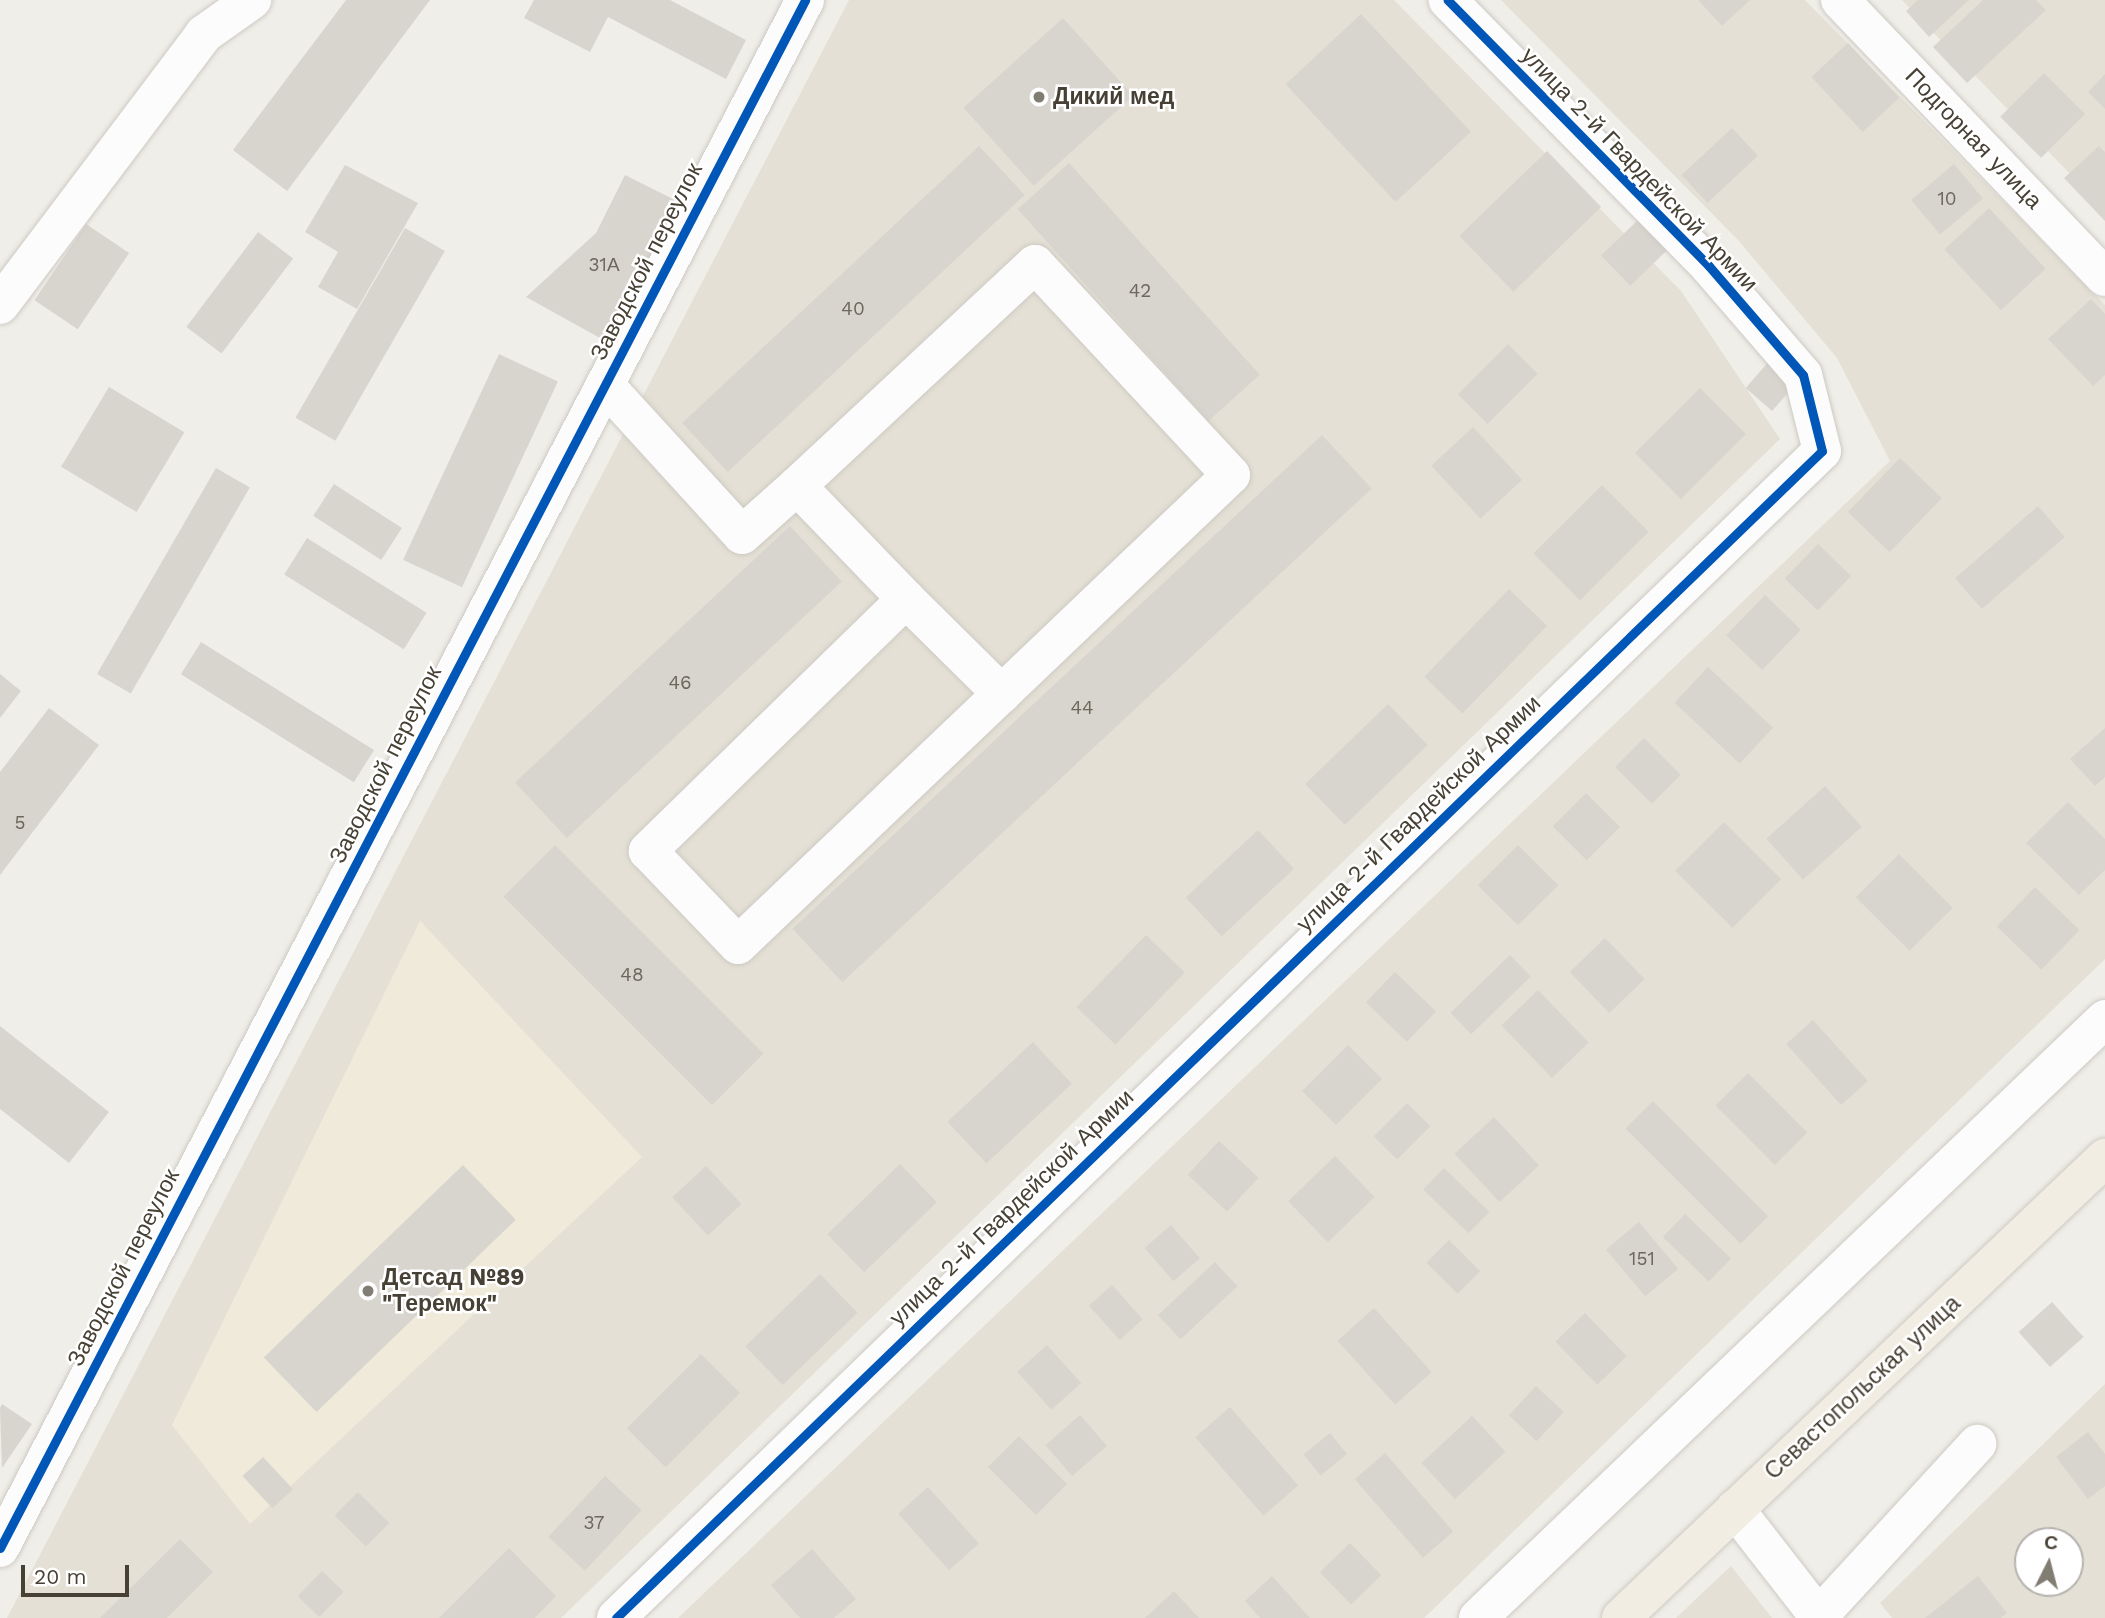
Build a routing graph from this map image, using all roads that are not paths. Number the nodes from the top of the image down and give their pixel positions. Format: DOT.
graph roads {
  1 [pos="252,0"];
  2 [pos="806,0"];
  3 [pos="1448,0"];
  4 [pos="1840,0"];
  5 [pos="2105,277"];
  6 [pos="0,305"];
  7 [pos="606,384"];
  8 [pos="797,486"];
  9 [pos="906,599"];
  10 [pos="1002,694"];
  11 [pos="2105,1019"];
  12 [pos="2105,1158"];
  13 [pos="1978,1444"];
  14 [pos="1735,1509"];
  15 [pos="0,1548"];
  16 [pos="1819,1617"];
  17 [pos="616,1618"];
  18 [pos="1478,1618"];
  19 [pos="1621,1618"];
  1 -- 6 [label="street"];
  2 -- 7 [label="street, Заводской переулок"];
  3 -- 17 [label="street, улица 2-й Гвардейской Армии"];
  4 -- 5 [label="street, Подгорная улица"];
  7 -- 8 [label="street"];
  7 -- 15 [label="street, Заводской переулок"];
  8 -- 9 [label="street"];
  8 -- 10 [label="street"];
  9 -- 10 [label="street"];
  9 -- 10 [label="street"];
  11 -- 18 [label="street"];
  12 -- 14 [label="main road, Севастопольская улица"];
  13 -- 16 [label="street"];
  14 -- 16 [label="street"];
  14 -- 19 [label="main road, Севастопольская улица"];
}
